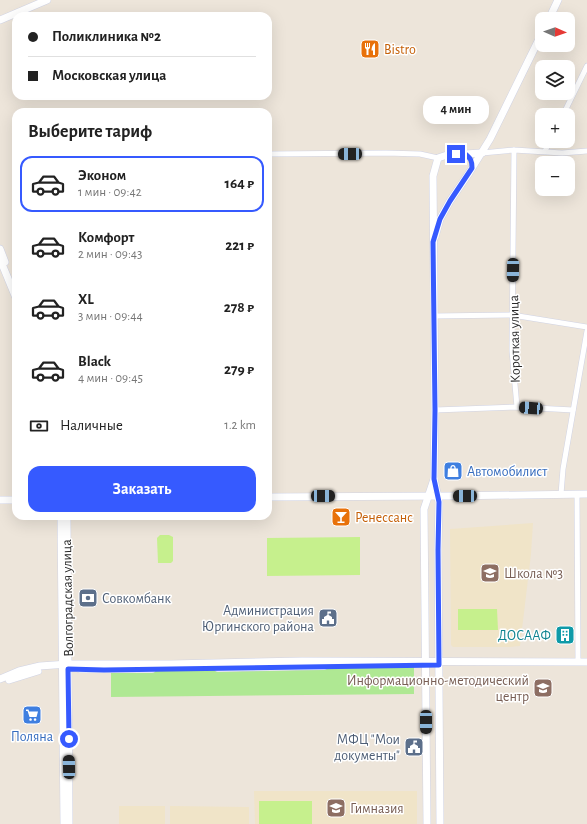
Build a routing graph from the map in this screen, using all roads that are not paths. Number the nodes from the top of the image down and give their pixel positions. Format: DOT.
graph roads {
  1 [pos="40,0"];
  2 [pos="47,0"];
  3 [pos="558,0"];
  4 [pos="19,12"];
  5 [pos="552,12"];
  6 [pos="12,15"];
  7 [pos="0,17"];
  8 [pos="0,20"];
  9 [pos="535,47"];
  10 [pos="587,66"];
  11 [pos="566,108"];
  12 [pos="546,148"];
  13 [pos="514,150"];
  14 [pos="545,151"];
  15 [pos="587,151"];
  16 [pos="464,153"];
  17 [pos="482,153"];
  18 [pos="272,154"];
  19 [pos="438,158"];
  20 [pos="472,168"];
  21 [pos="432,200"];
  22 [pos="450,201"];
  23 [pos="433,242"];
  24 [pos="0,249"];
  25 [pos="0,259"];
  26 [pos="12,278"];
  27 [pos="12,288"];
  28 [pos="512,315"];
  29 [pos="434,316"];
  30 [pos="587,327"];
  31 [pos="587,331"];
  32 [pos="517,407"];
  33 [pos="435,410"];
  34 [pos="573,410"];
  35 [pos="434,479"];
  36 [pos="561,494"];
  37 [pos="577,494"];
  38 [pos="587,494"];
  39 [pos="424,496"];
  40 [pos="439,496"];
  41 [pos="272,497"];
  42 [pos="0,500"];
  43 [pos="12,500"];
  44 [pos="61,520"];
  45 [pos="67,520"];
  46 [pos="578,662"];
  47 [pos="587,662"];
  48 [pos="425,663"];
  49 [pos="439,663"];
  50 [pos="65,667"];
  51 [pos="0,679"];
  52 [pos="0,684"];
  53 [pos="64,824"];
  54 [pos="69,824"];
  55 [pos="427,824"];
  56 [pos="440,824"];
  1 -- 7 [label="main road"];
  2 -- 4 [label="main road"];
  3 -- 5 [label="main road"];
  6 -- 8 [label="main road"];
  9 -- 17 [label="main road"];
  10 -- 11 [label="street"];
  12 -- 14 [label="street"];
  13 -- 14 [label="street"];
  13 -- 17 [label="street"];
  13 -- 28 [label="street, Короткая улица"];
  14 -- 15 [label="street"];
  16 -- 17 [label="main road"];
  16 -- 19 [label="main road"];
  16 -- 20 [label="main road"];
  17 -- 20 [label="main road"];
  18 -- 19 [label="street"];
  19 -- 21 [label="main road"];
  20 -- 22 [label="main road"];
  21 -- 22 [label="main road"];
  21 -- 23 [label="main road"];
  22 -- 23 [label="main road"];
  23 -- 29 [label="main road"];
  24 -- 26 [label="main road"];
  25 -- 27 [label="main road"];
  28 -- 29 [label="street"];
  28 -- 30 [label="street"];
  28 -- 32 [label="street, Короткая улица"];
  29 -- 33 [label="main road"];
  31 -- 34 [label="street"];
  32 -- 33 [label="street"];
  32 -- 34 [label="street"];
  33 -- 35 [label="main road"];
  34 -- 36 [label="street"];
  35 -- 39 [label="main road"];
  35 -- 40 [label="main road"];
  36 -- 37 [label="main road"];
  36 -- 40 [label="main road"];
  37 -- 38 [label="main road"];
  37 -- 46 [label="street"];
  39 -- 40 [label="main road"];
  39 -- 41 [label="main road"];
  39 -- 48 [label="main road"];
  40 -- 49 [label="main road"];
  42 -- 43 [label="main road"];
  44 -- 50 [label="main road"];
  45 -- 50 [label="main road, Волгоградская улица"];
  46 -- 47 [label="main road"];
  46 -- 49 [label="main road"];
  48 -- 49 [label="main road"];
  48 -- 50 [label="main road"];
  48 -- 55 [label="main road"];
  49 -- 56 [label="main road"];
  50 -- 51 [label="main road"];
  50 -- 52 [label="main road"];
  50 -- 53 [label="main road"];
  50 -- 54 [label="main road, Волгоградская улица"];
}
